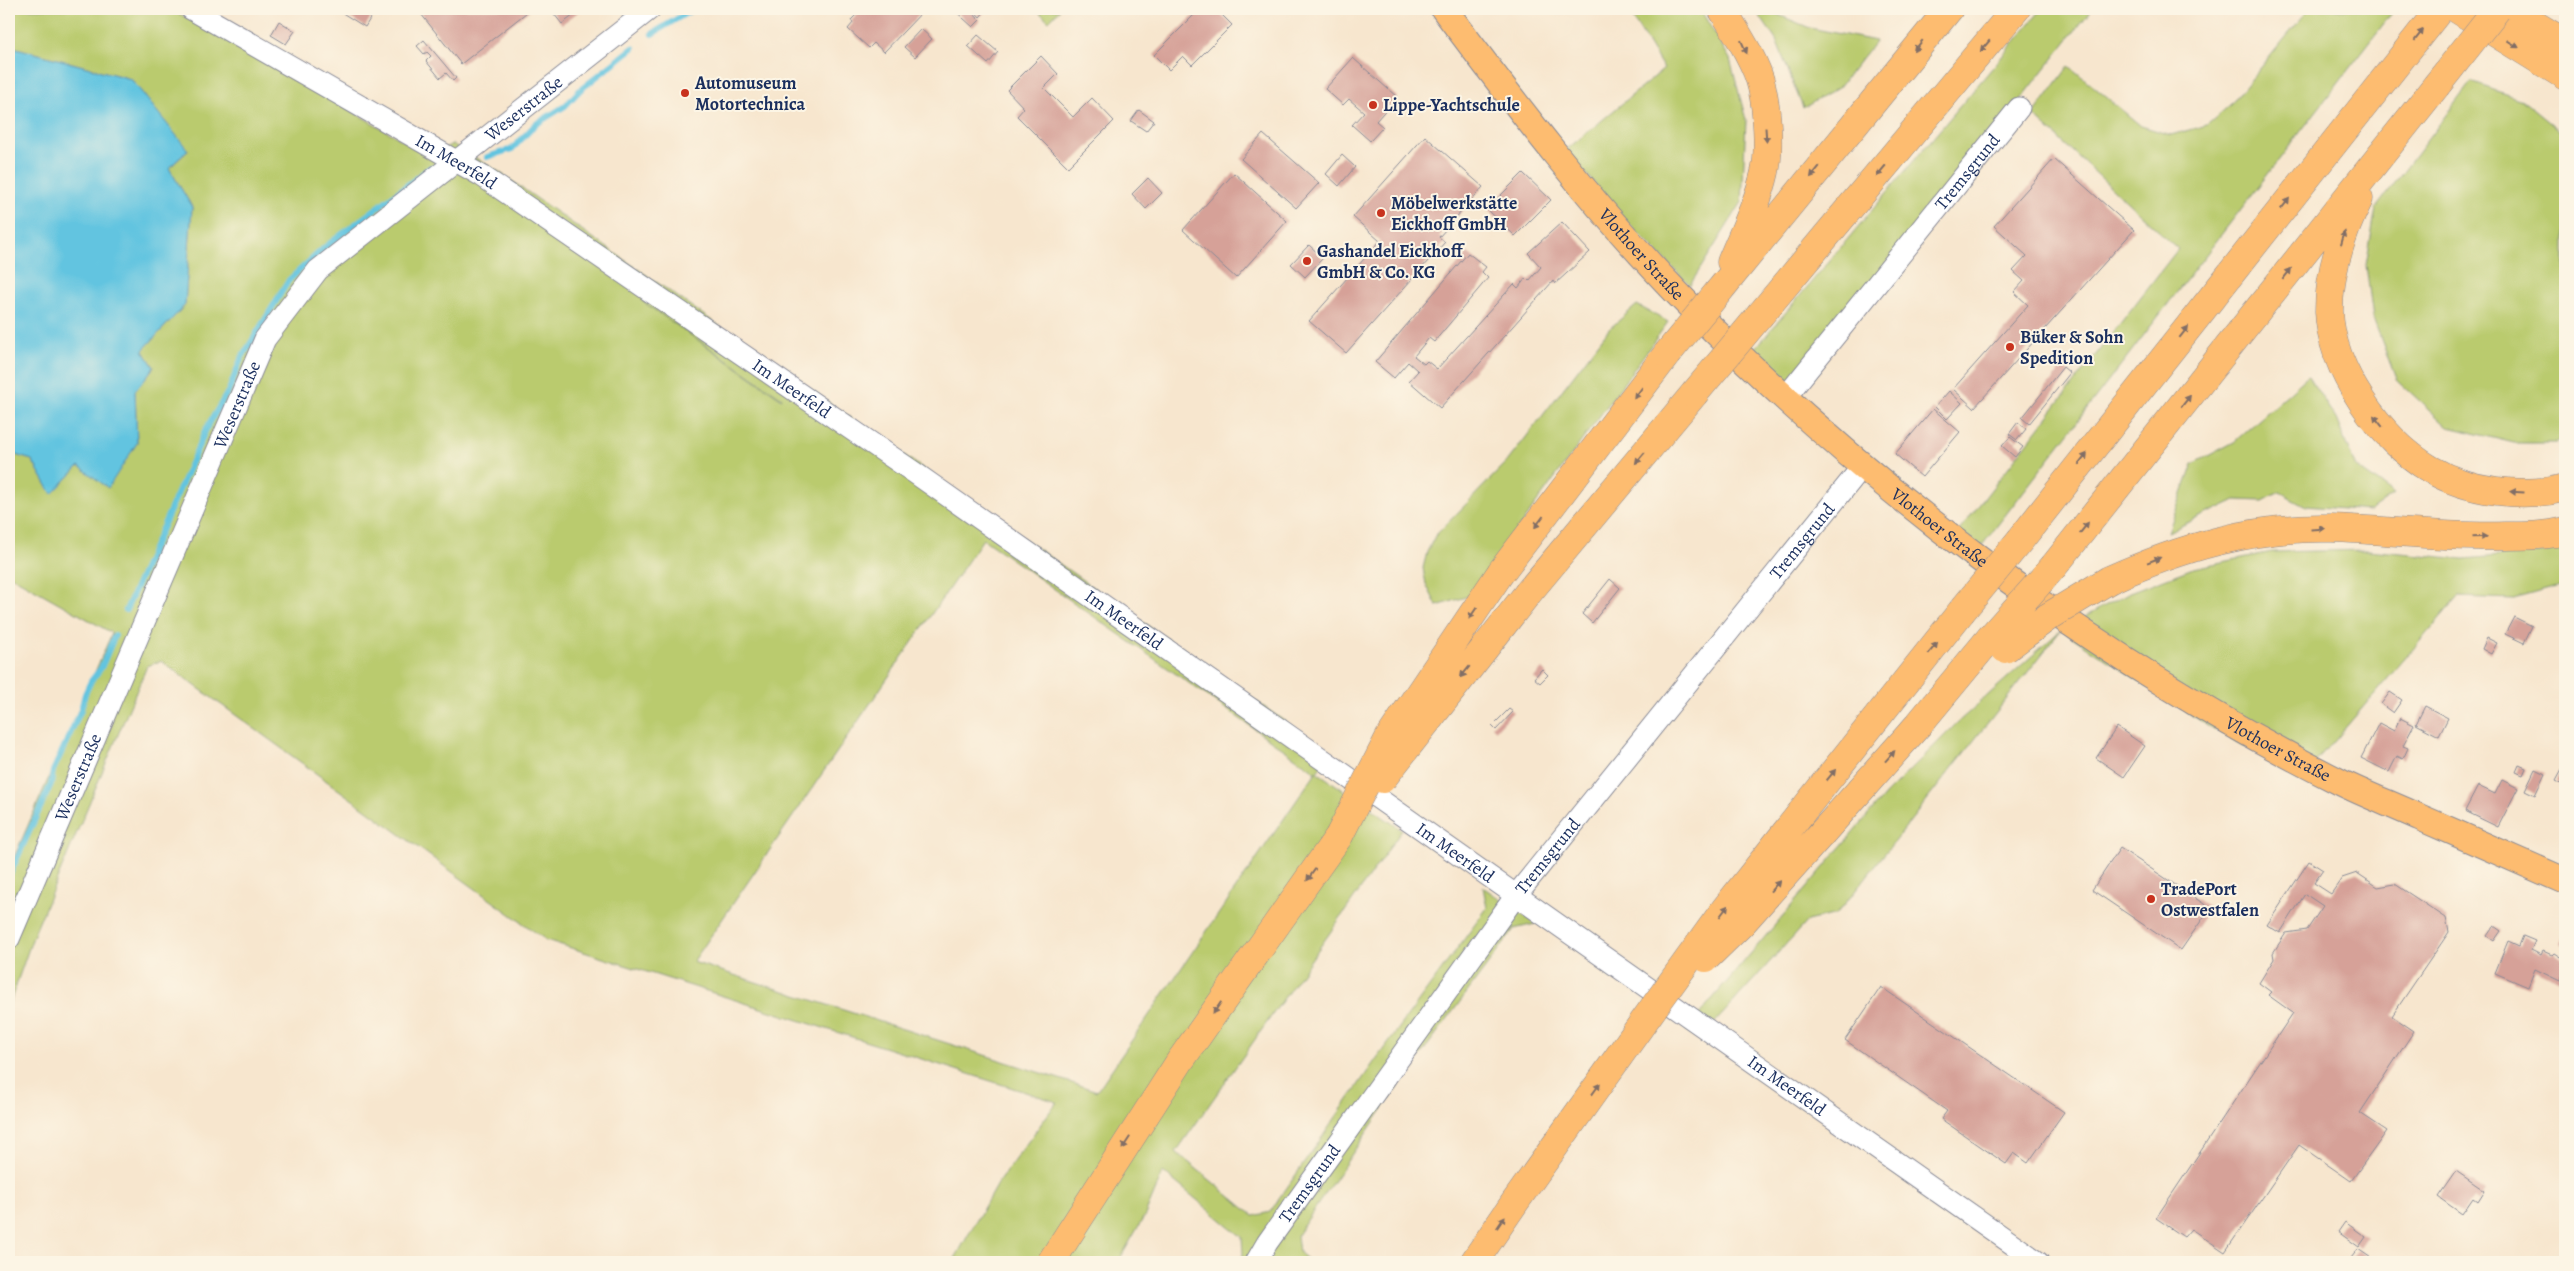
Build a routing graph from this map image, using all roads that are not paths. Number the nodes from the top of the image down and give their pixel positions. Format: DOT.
graph roads {
  1 [pos="191,9"];
  2 [pos="650,9"];
  3 [pos="1444,9"];
  4 [pos="1722,9"];
  5 [pos="1949,9"];
  6 [pos="2016,9"];
  7 [pos="2440,9"];
  8 [pos="2457,9"];
  9 [pos="2497,9"];
  10 [pos="2509,9"];
  11 [pos="2565,43"];
  12 [pos="2565,76"];
  13 [pos="2436,86"];
  14 [pos="2018,108"];
  15 [pos="455,161"];
  16 [pos="1719,291"];
  17 [pos="1784,399"];
  18 [pos="1862,466"];
  19 [pos="2565,488"];
  20 [pos="2565,531"];
  21 [pos="1998,643"];
  22 [pos="1339,836"];
  23 [pos="2565,881"];
  24 [pos="1518,894"];
  25 [pos="9,939"];
  26 [pos="1654,1007"];
  27 [pos="1051,1262"];
  28 [pos="1256,1262"];
  29 [pos="1474,1262"];
  30 [pos="2038,1262"];
  1 -- 15 [label="street, Im Meerfeld"];
  2 -- 15 [label="street, Weserstraße"];
  3 -- 17 [label="main road, Vlothoer Straße"];
  4 -- 16 [label="highway, one-way"];
  5 -- 16 [label="highway, one-way"];
  6 -- 22 [label="highway, one-way, bridge"];
  26 -- 7 [label="highway, one-way, bridge"];
  8 -- 12 [label="highway, one-way"];
  9 -- 13 [label="highway, bridge"];
  10 -- 11 [label="highway"];
  19 -- 13 [label="highway, one-way"];
  21 -- 13 [label="highway, one-way, bridge"];
  14 -- 17 [label="street, Tremsgrund"];
  15 -- 24 [label="street, Im Meerfeld"];
  15 -- 25 [label="street, Weserstraße"];
  16 -- 22 [label="highway, one-way, bridge"];
  17 -- 18 [label="main road, Vlothoer Straße"];
  18 -- 23 [label="main road, Vlothoer Straße"];
  18 -- 24 [label="street, Tremsgrund"];
  21 -- 20 [label="highway, one-way, bridge"];
  26 -- 21 [label="highway, one-way, bridge"];
  22 -- 27 [label="highway, one-way"];
  24 -- 28 [label="street, Tremsgrund"];
  24 -- 30 [label="street, Im Meerfeld"];
  29 -- 26 [label="highway, one-way"];
}
